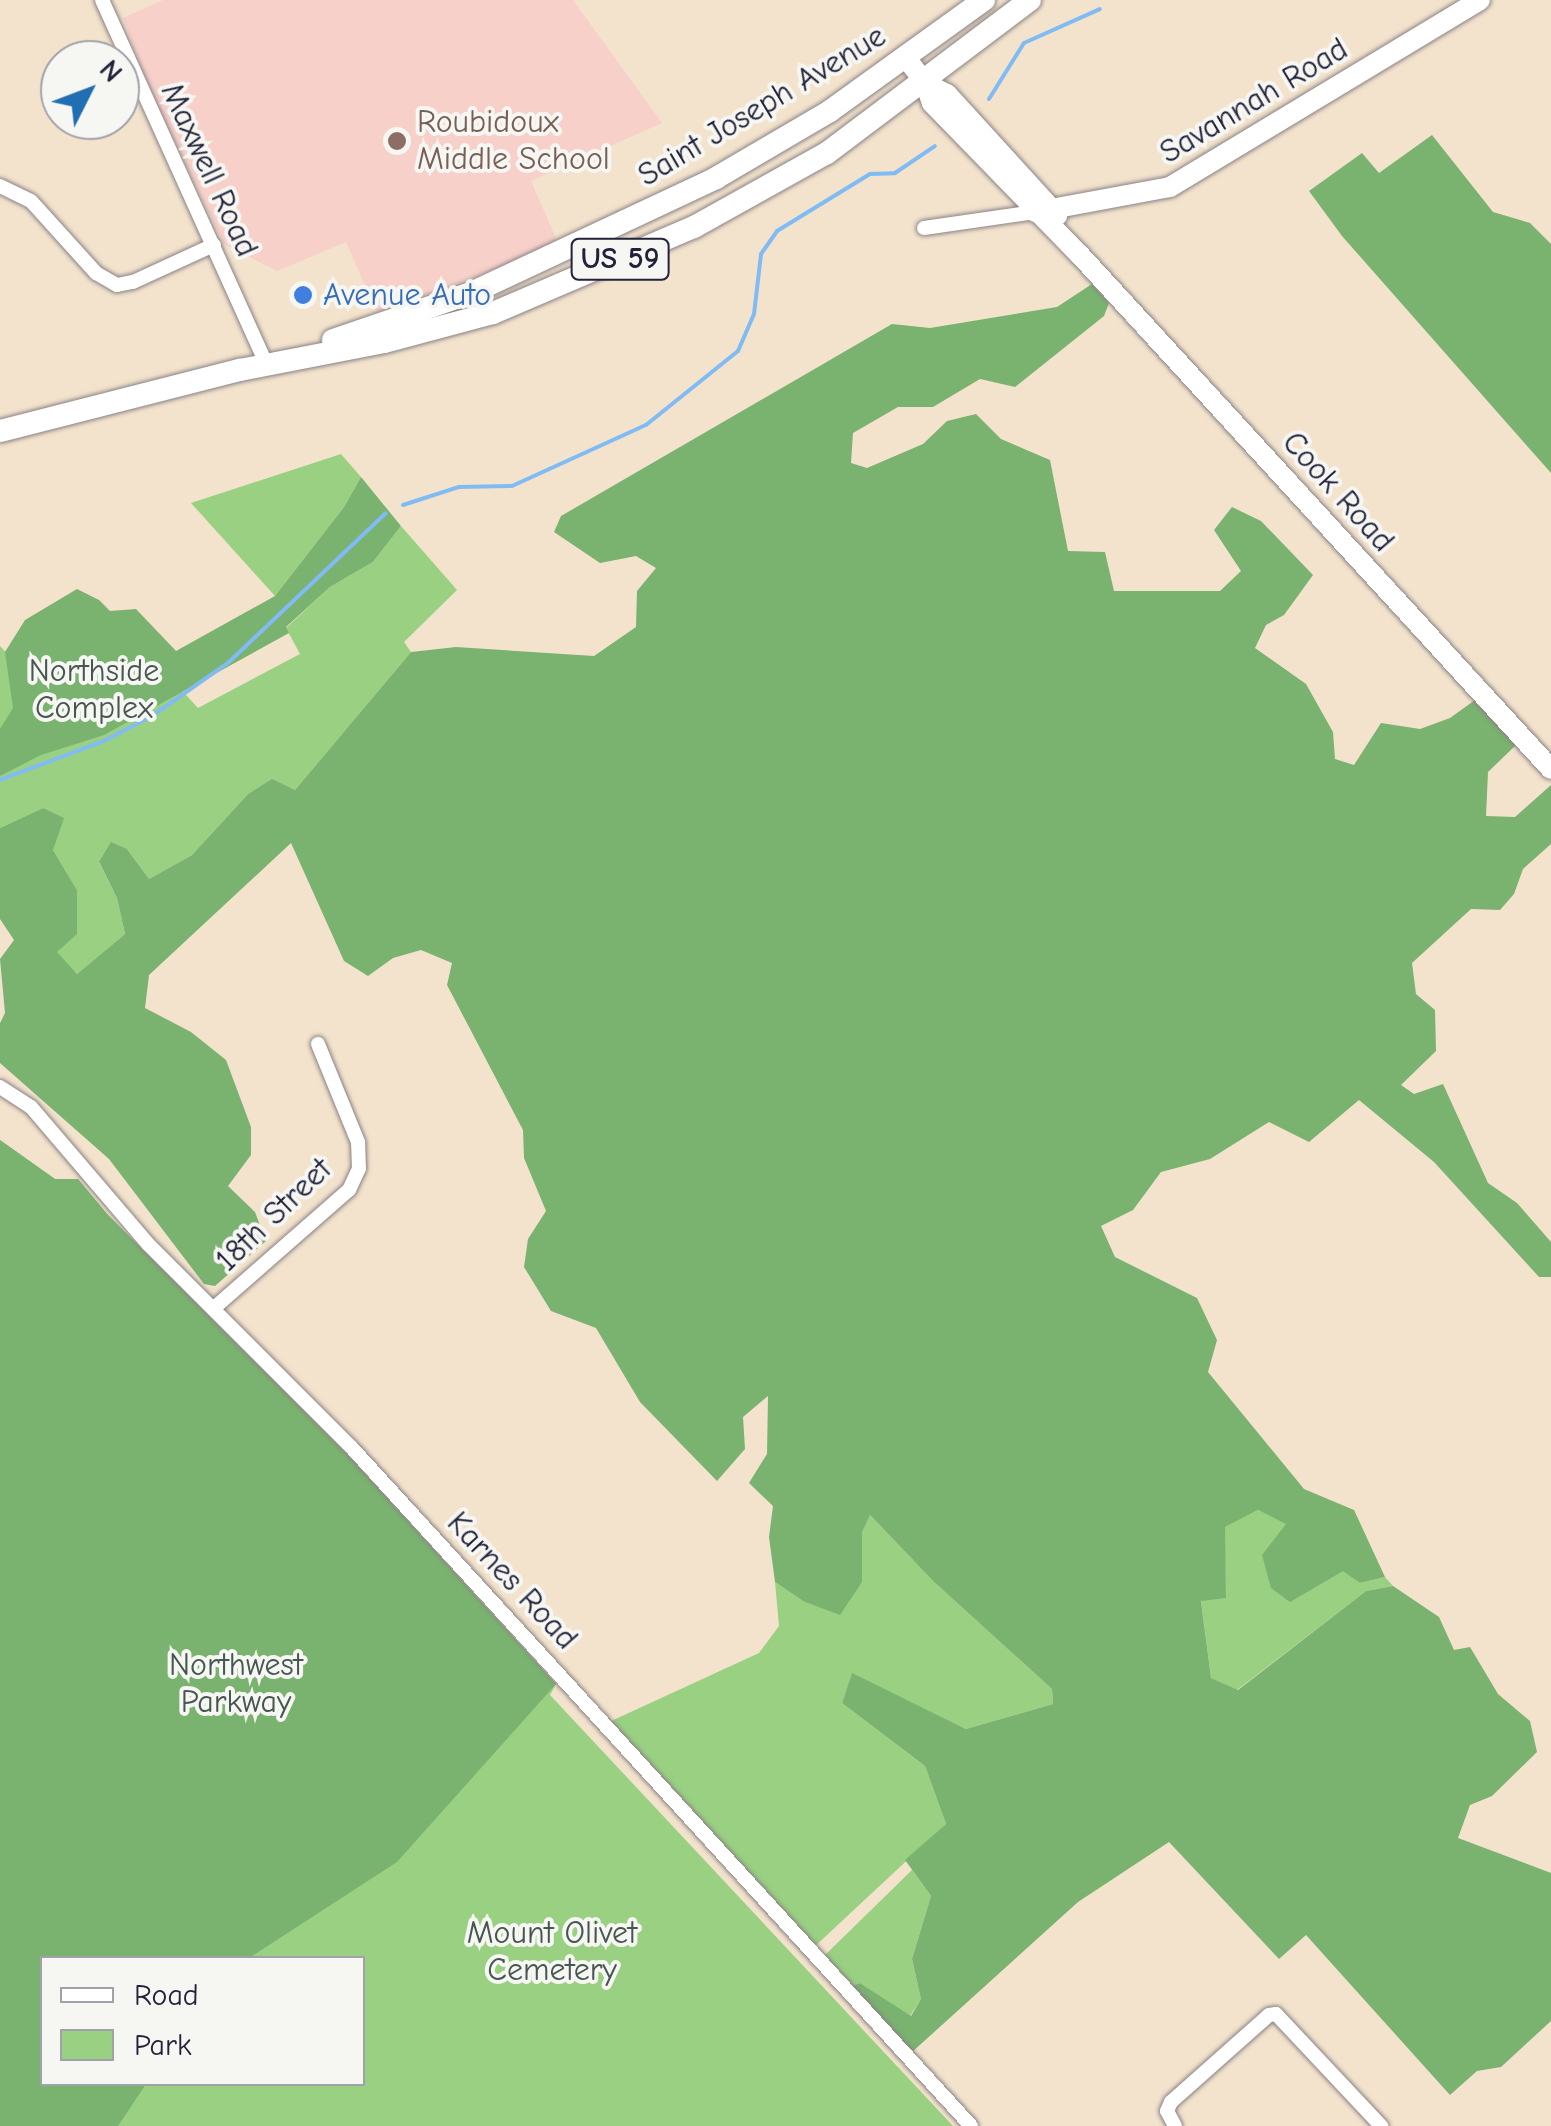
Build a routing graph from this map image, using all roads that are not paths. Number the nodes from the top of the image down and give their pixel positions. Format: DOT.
graph roads {
  1 [pos="102,0"];
  2 [pos="984,0"];
  3 [pos="1030,0"];
  4 [pos="1480,0"];
  5 [pos="907,59"];
  6 [pos="925,84"];
  7 [pos="0,186"];
  8 [pos="692,190"];
  9 [pos="1043,210"];
  10 [pos="710,218"];
  11 [pos="924,228"];
  12 [pos="214,245"];
  13 [pos="275,362"];
  14 [pos="0,431"];
  15 [pos="1551,769"];
  16 [pos="318,1044"];
  17 [pos="0,1086"];
  18 [pos="214,1308"];
  19 [pos="971,2126"];
  20 [pos="1175,2126"];
  21 [pos="1381,2126"];
  1 -- 12 [label="street, Maxwell Road"];
  2 -- 5 [label="main road, Saint Joseph Avenue / US 59"];
  3 -- 6 [label="main road, Saint Joseph Avenue / US 59"];
  4 -- 9 [label="street, Savannah Road"];
  5 -- 6 [label="street, Cook Road"];
  5 -- 8 [label="main road, Saint Joseph Avenue / US 59"];
  6 -- 9 [label="street, Cook Road"];
  6 -- 10 [label="main road, Saint Joseph Avenue / US 59"];
  7 -- 12 [label="street"];
  8 -- 10 [label="main road"];
  8 -- 13 [label="main road, Saint Joseph Avenue / US 59"];
  9 -- 11 [label="street, Savannah Road"];
  9 -- 15 [label="street, Cook Road"];
  10 -- 13 [label="main road, Saint Joseph Avenue / US 59"];
  12 -- 13 [label="street, Maxwell Road"];
  13 -- 14 [label="main road, Saint Joseph Avenue / US 59"];
  16 -- 18 [label="street, 18th Street"];
  17 -- 18 [label="street, Karnes Road"];
  18 -- 19 [label="street, Karnes Road"];
  20 -- 21 [label="street"];
}
